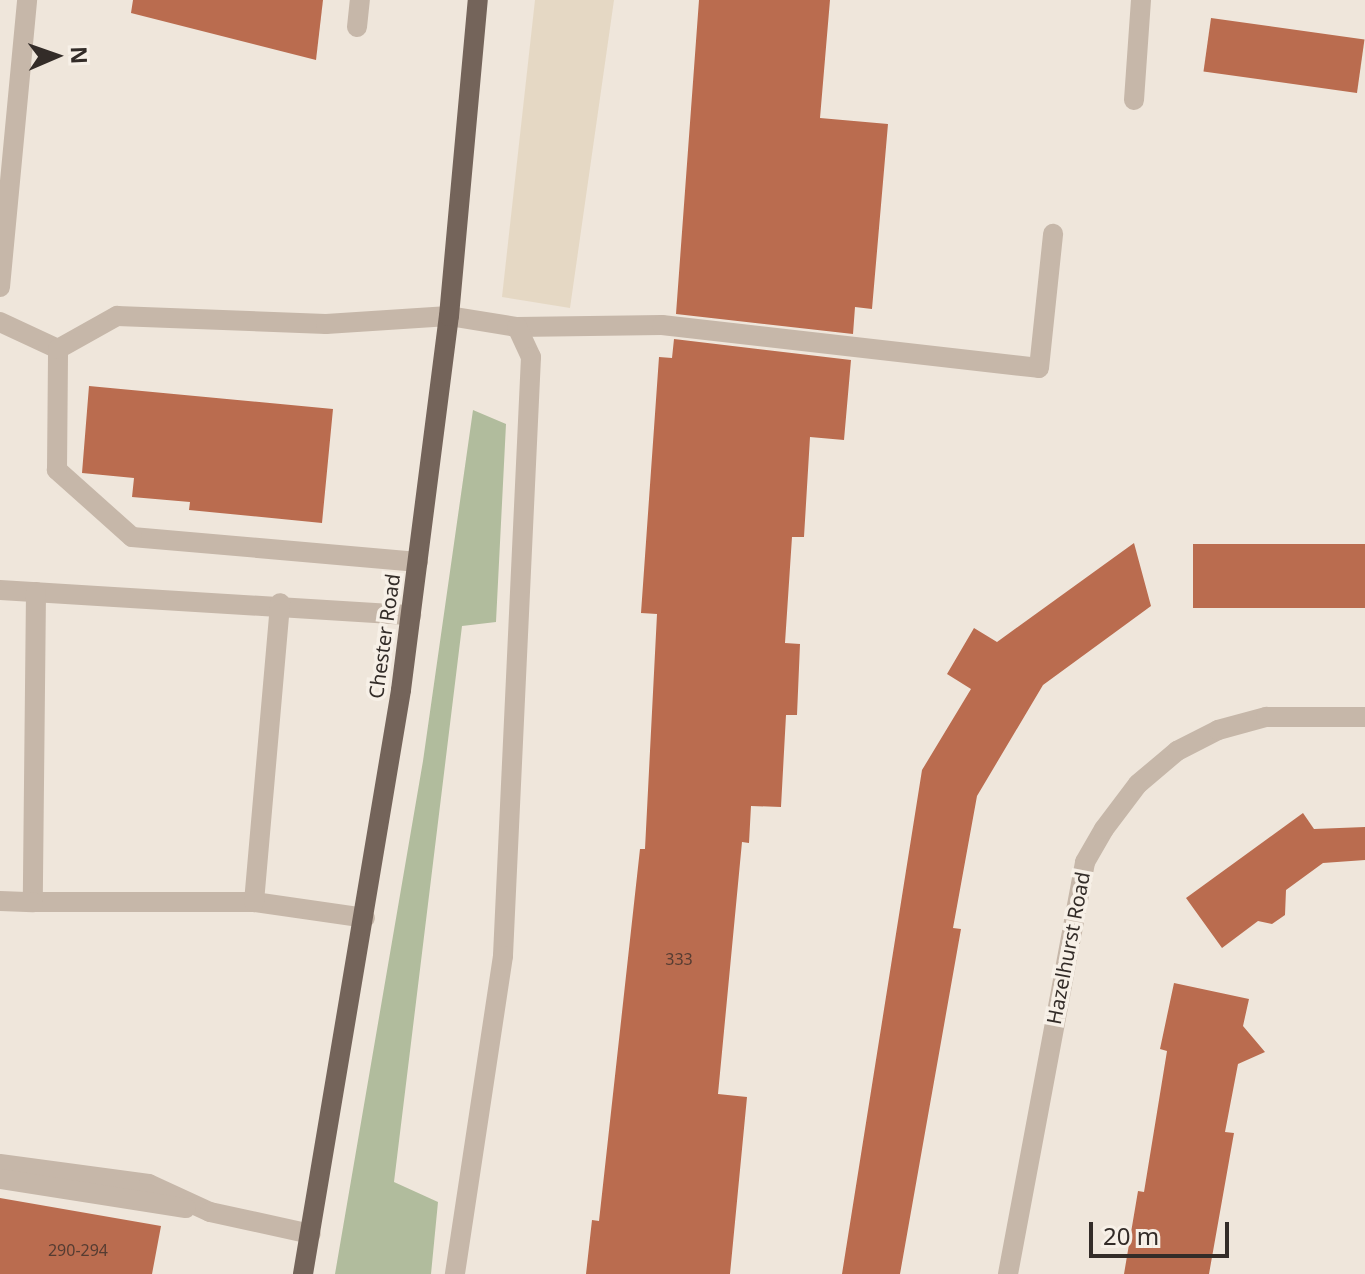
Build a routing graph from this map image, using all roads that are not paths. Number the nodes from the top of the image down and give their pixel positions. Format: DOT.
graph roads {
  1 [pos="27,0"];
  2 [pos="360,0"];
  3 [pos="478,0"];
  4 [pos="1141,0"];
  5 [pos="357,27"];
  6 [pos="1134,100"];
  7 [pos="1053,234"];
  8 [pos="0,287"];
  9 [pos="449,316"];
  10 [pos="0,322"];
  11 [pos="517,327"];
  12 [pos="58,349"];
  13 [pos="418,562"];
  14 [pos="0,590"];
  15 [pos="36,592"];
  16 [pos="280,603"];
  17 [pos="411,615"];
  18 [pos="1365,717"];
  19 [pos="0,901"];
  20 [pos="33,902"];
  21 [pos="254,902"];
  22 [pos="365,918"];
  23 [pos="0,1164"];
  24 [pos="0,1179"];
  25 [pos="210,1212"];
  26 [pos="311,1234"];
  27 [pos="303,1274"];
  28 [pos="455,1274"];
  29 [pos="1008,1274"];
  1 -- 8 [label="street"];
  2 -- 5 [label="street"];
  3 -- 9 [label="main road, Chester Road"];
  4 -- 6 [label="street"];
  7 -- 11 [label="street"];
  9 -- 11 [label="street"];
  9 -- 12 [label="street"];
  9 -- 13 [label="main road, Chester Road"];
  10 -- 12 [label="street"];
  11 -- 28 [label="street"];
  12 -- 13 [label="street"];
  13 -- 17 [label="main road, Chester Road"];
  14 -- 15 [label="street"];
  15 -- 16 [label="street"];
  15 -- 20 [label="street"];
  16 -- 17 [label="street"];
  16 -- 21 [label="street"];
  17 -- 22 [label="main road, Chester Road"];
  18 -- 29 [label="street, Hazelhurst Road"];
  19 -- 20 [label="street"];
  20 -- 21 [label="street"];
  21 -- 22 [label="street"];
  22 -- 26 [label="main road, Chester Road"];
  23 -- 25 [label="street"];
  24 -- 25 [label="street"];
  25 -- 26 [label="street"];
  26 -- 27 [label="main road, Chester Road"];
}
